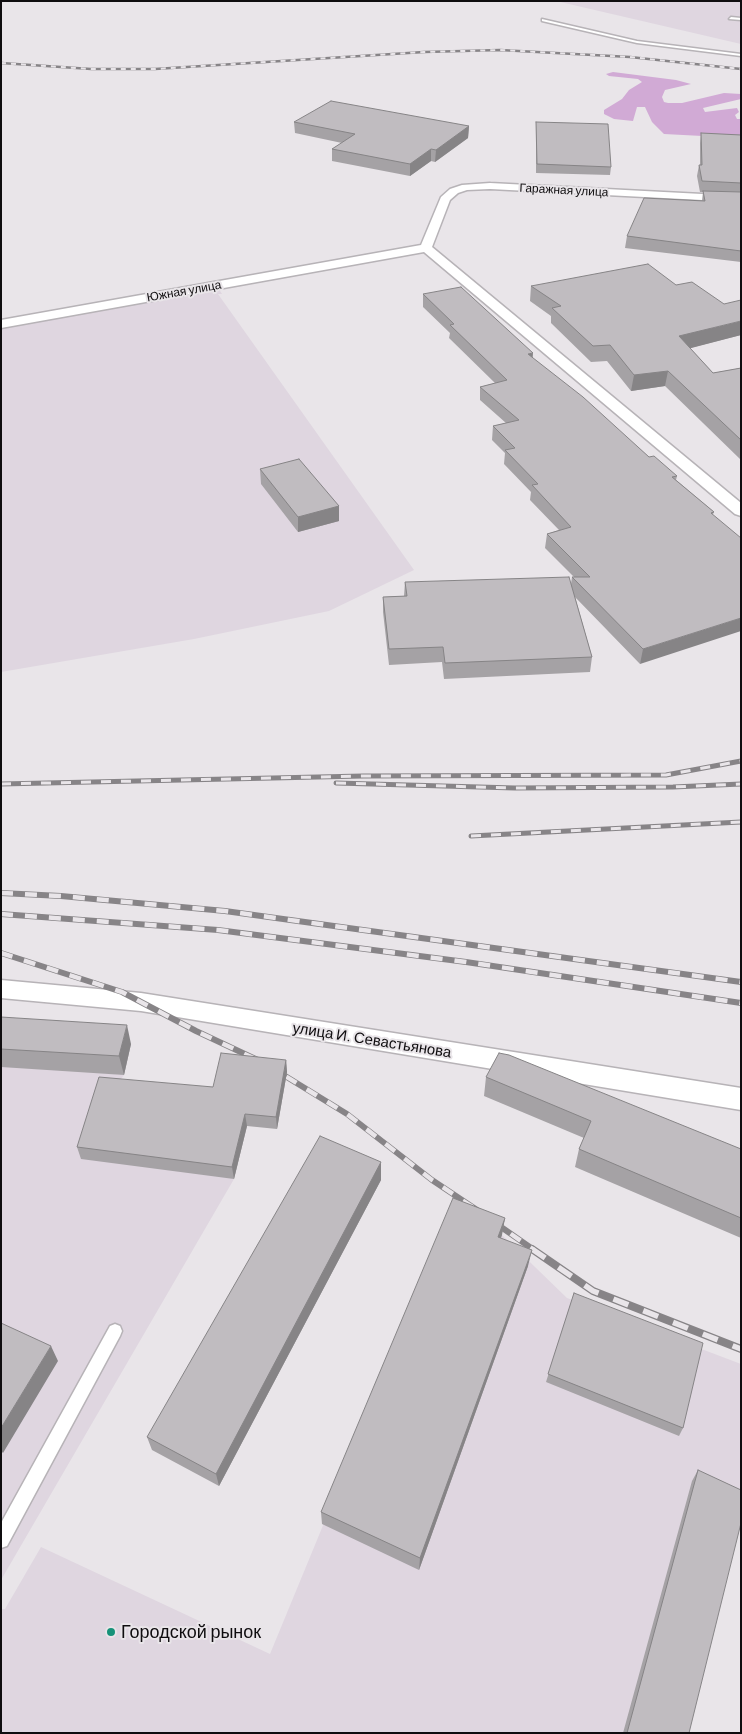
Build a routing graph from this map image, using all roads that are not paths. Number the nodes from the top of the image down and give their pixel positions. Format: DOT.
graph roads {
  1 [pos="731,18"];
  2 [pos="741,19"];
  3 [pos="544,20"];
  4 [pos="741,55"];
  5 [pos="741,199"];
  6 [pos="426,248"];
  7 [pos="1,324"];
  8 [pos="741,511"];
  9 [pos="1,989"];
  10 [pos="741,1099"];
  11 [pos="115,1332"];
  12 [pos="1,1540"];
  1 -- 2 [label="lane"];
  3 -- 4 [label="lane"];
  5 -- 6 [label="street, Гаражная улица"];
  6 -- 7 [label="street, Южная улица"];
  6 -- 8 [label="street"];
  9 -- 10 [label="street, улица И. Севастьянова"];
  11 -- 12 [label="lane"];
}
